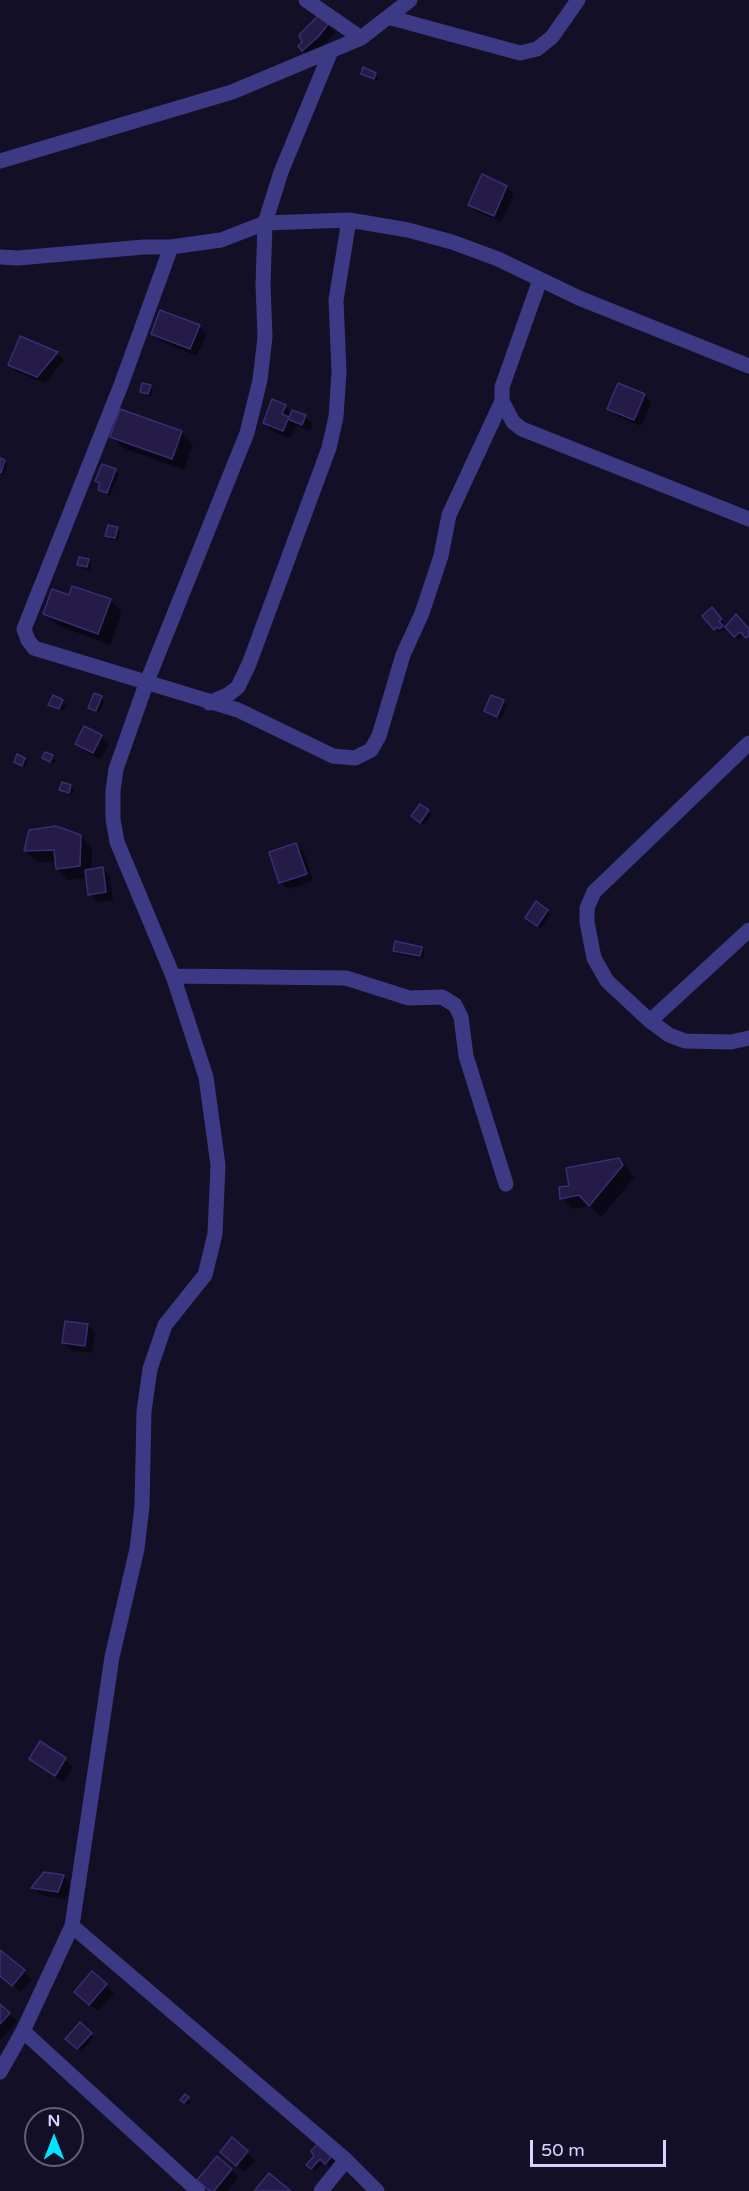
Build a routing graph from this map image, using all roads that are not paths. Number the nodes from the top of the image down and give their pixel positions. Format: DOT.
graph roads {
  1 [pos="306,0"];
  2 [pos="410,0"];
  3 [pos="578,0"];
  4 [pos="388,17"];
  5 [pos="361,38"];
  6 [pos="331,51"];
  7 [pos="0,161"];
  8 [pos="349,220"];
  9 [pos="265,223"];
  10 [pos="171,247"];
  11 [pos="0,257"];
  12 [pos="540,280"];
  13 [pos="749,366"];
  14 [pos="502,401"];
  15 [pos="749,519"];
  16 [pos="146,684"];
  17 [pos="209,703"];
  18 [pos="749,743"];
  19 [pos="749,930"];
  20 [pos="173,976"];
  21 [pos="650,1021"];
  22 [pos="749,1038"];
  23 [pos="506,1184"];
  24 [pos="72,1926"];
  25 [pos="23,2031"];
  26 [pos="0,2072"];
  27 [pos="346,2160"];
  28 [pos="198,2191"];
  29 [pos="321,2191"];
  30 [pos="377,2191"];
  1 -- 5 [label="street"];
  2 -- 4 [label="street"];
  3 -- 4 [label="street"];
  4 -- 5 [label="street"];
  5 -- 6 [label="street"];
  6 -- 7 [label="street"];
  6 -- 9 [label="street"];
  8 -- 9 [label="street"];
  8 -- 12 [label="street"];
  8 -- 17 [label="street"];
  9 -- 10 [label="street"];
  9 -- 16 [label="street"];
  10 -- 11 [label="street"];
  10 -- 16 [label="street"];
  12 -- 13 [label="street"];
  12 -- 14 [label="street"];
  14 -- 15 [label="street"];
  14 -- 17 [label="street"];
  16 -- 17 [label="street"];
  16 -- 20 [label="street"];
  18 -- 21 [label="street"];
  19 -- 21 [label="street"];
  20 -- 23 [label="street"];
  20 -- 24 [label="street"];
  21 -- 22 [label="street"];
  24 -- 25 [label="street"];
  24 -- 27 [label="street"];
  25 -- 26 [label="street"];
  25 -- 28 [label="street"];
  27 -- 29 [label="street"];
  27 -- 30 [label="street"];
}
